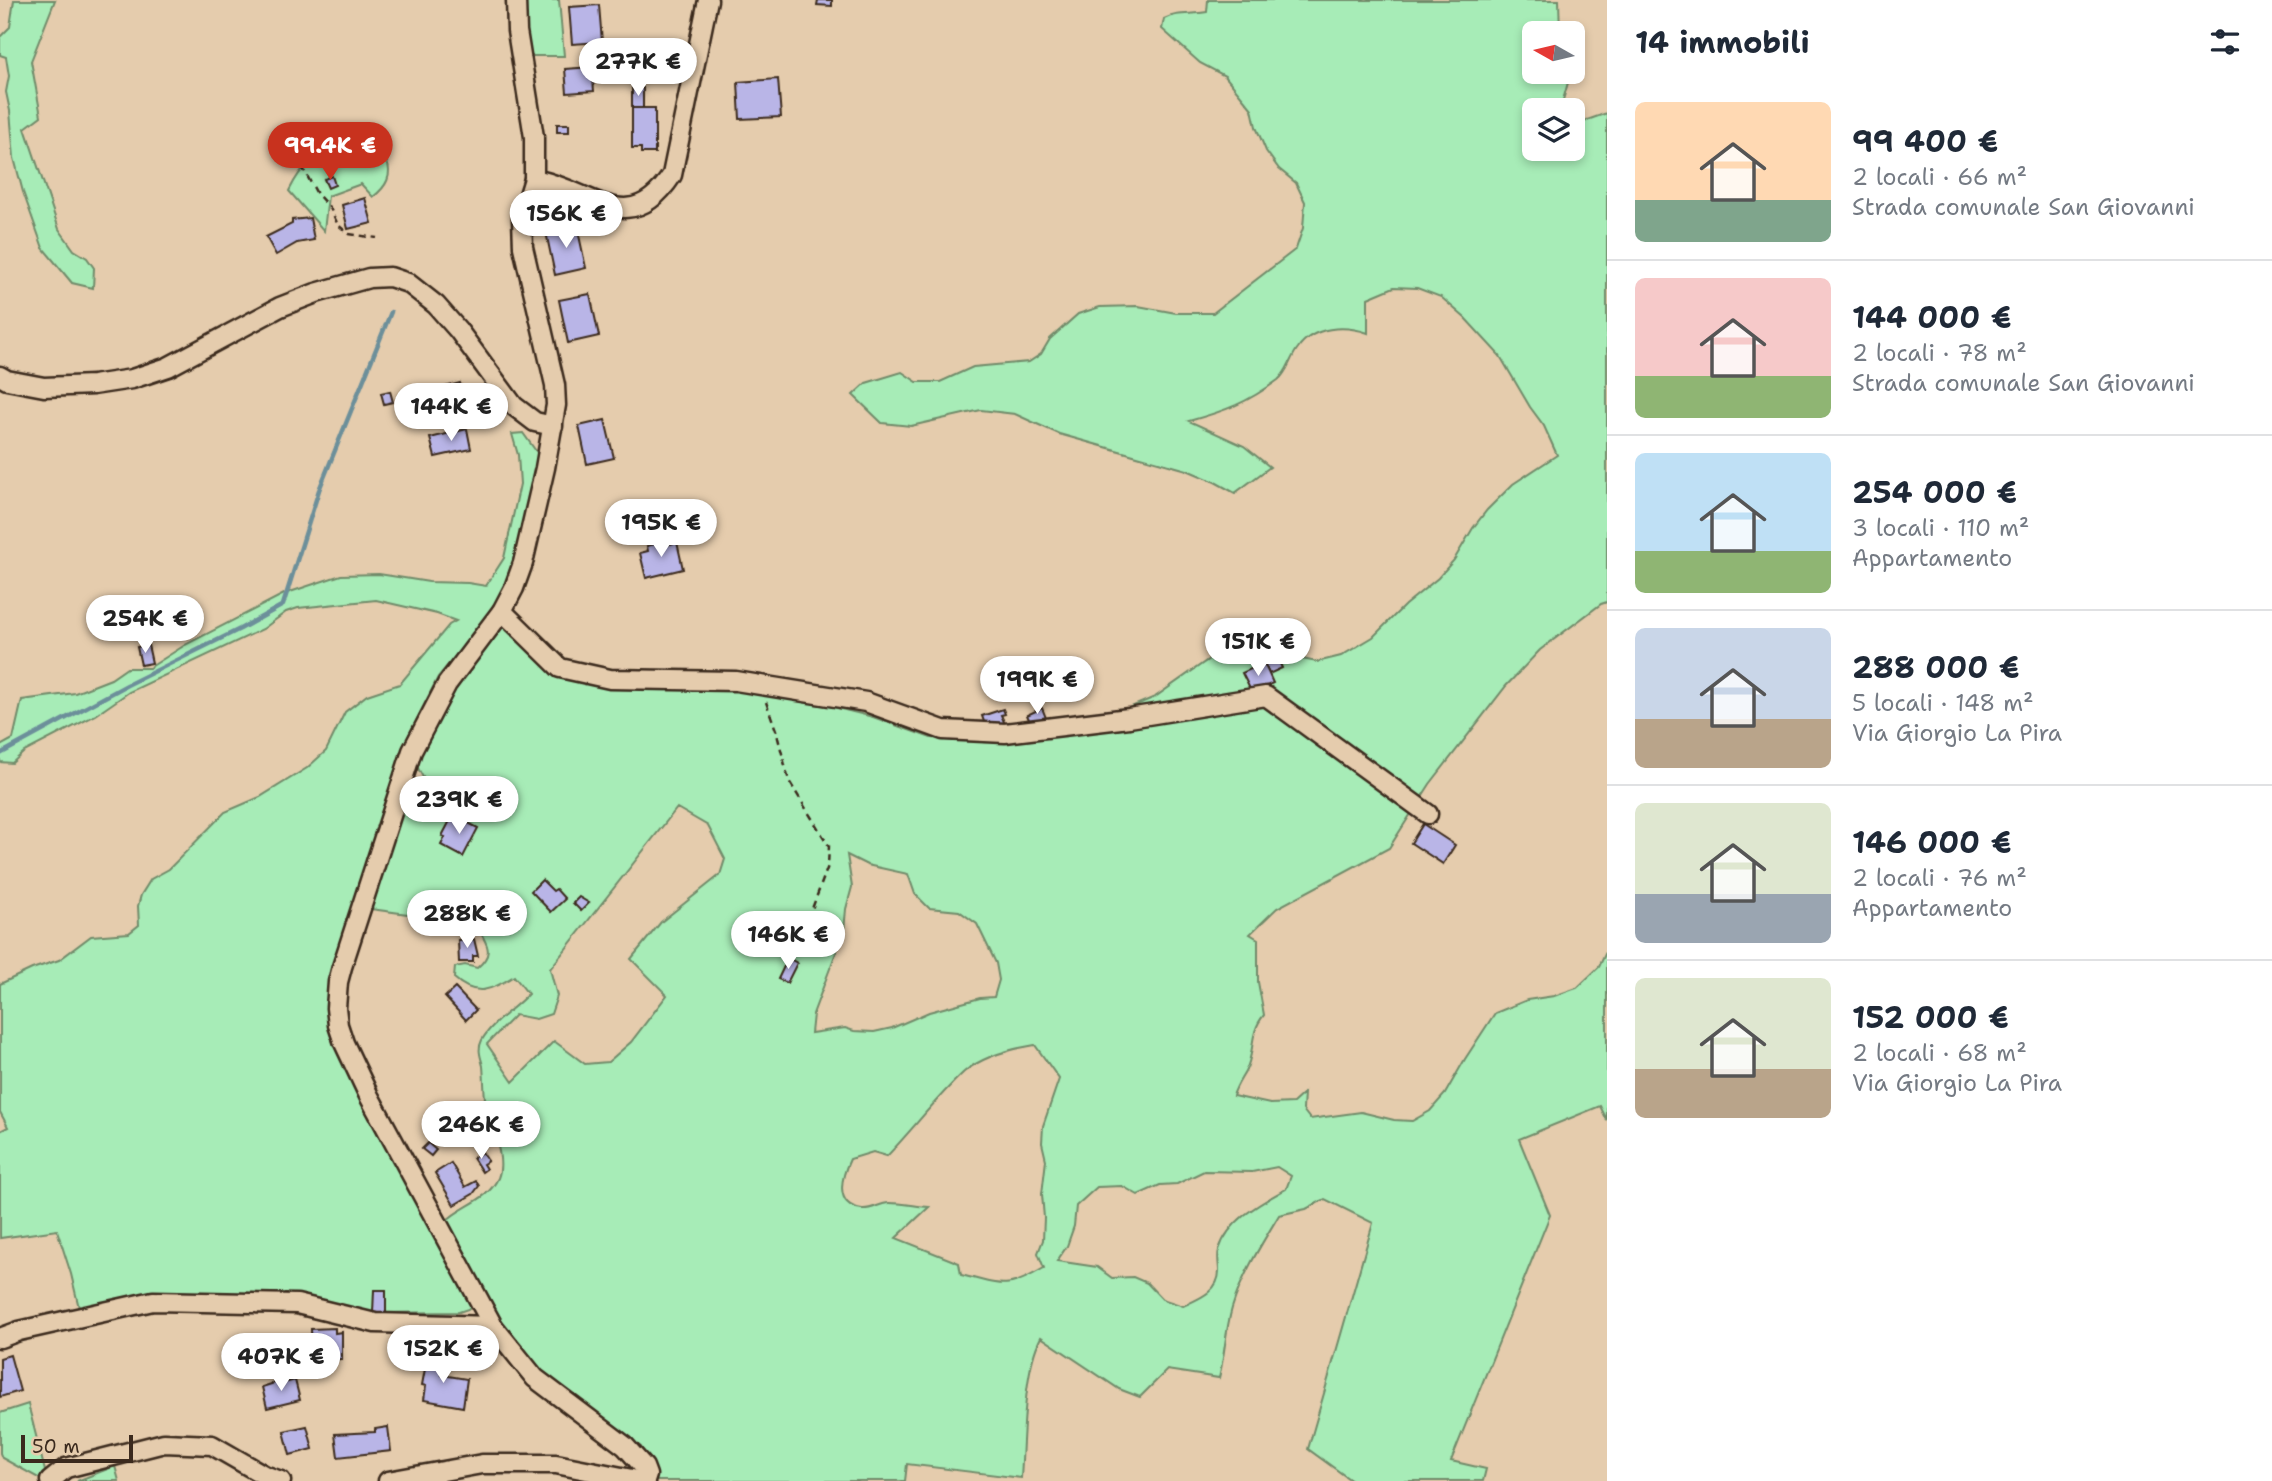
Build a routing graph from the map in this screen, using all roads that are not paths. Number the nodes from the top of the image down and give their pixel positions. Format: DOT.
graph roads {
  1 [pos="516,0"];
  2 [pos="708,0"];
  3 [pos="534,179"];
  4 [pos="0,376"];
  5 [pos="553,426"];
  6 [pos="502,611"];
  7 [pos="1428,814"];
  8 [pos="493,1326"];
  9 [pos="0,1338"];
  10 [pos="50,1481"];
  11 [pos="281,1481"];
  12 [pos="388,1481"];
  13 [pos="644,1481"];
  1 -- 3 [label="street"];
  2 -- 3 [label="street"];
  3 -- 5 [label="street"];
  4 -- 5 [label="street"];
  5 -- 6 [label="street"];
  6 -- 7 [label="street"];
  6 -- 8 [label="street"];
  8 -- 9 [label="street"];
  8 -- 13 [label="street"];
  10 -- 11 [label="street"];
  12 -- 13 [label="street"];
}
